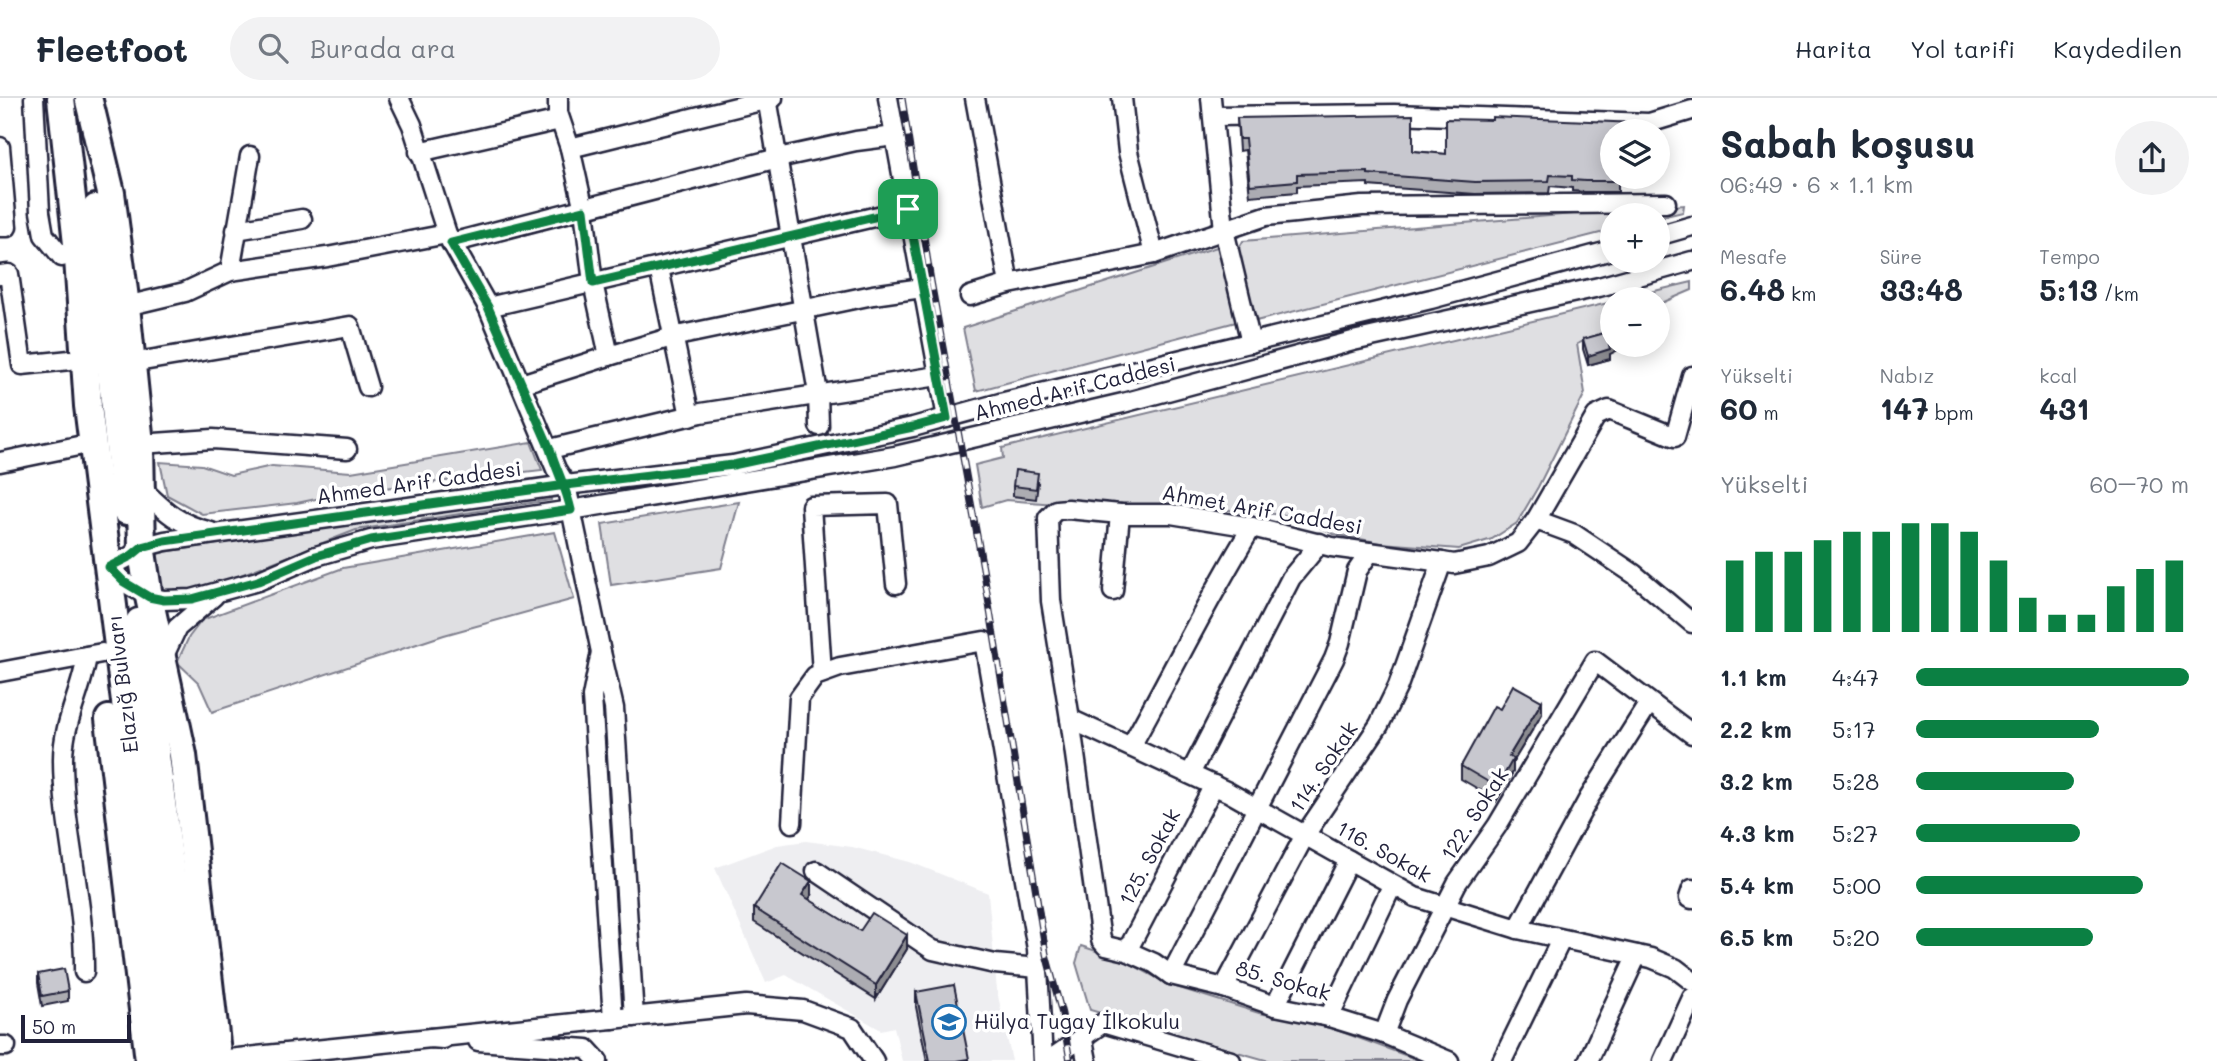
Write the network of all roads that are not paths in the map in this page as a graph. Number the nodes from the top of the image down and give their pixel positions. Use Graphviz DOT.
graph roads {
  1 [pos="34,98"];
  2 [pos="399,98"];
  3 [pos="558,98"];
  4 [pos="769,98"];
  5 [pos="888,98"];
  6 [pos="977,98"];
  7 [pos="1122,98"];
  8 [pos="89,100"];
  9 [pos="1212,107"];
  10 [pos="62,108"];
  11 [pos="1692,110"];
  12 [pos="560,120"];
  13 [pos="895,136"];
  14 [pos="0,147"];
  15 [pos="570,148"];
  16 [pos="419,152"];
  17 [pos="250,156"];
  18 [pos="778,158"];
  19 [pos="1600,204"];
  20 [pos="908,209"];
  21 [pos="584,210"];
  22 [pos="302,219"];
  23 [pos="1692,226"];
  24 [pos="0,227"];
  25 [pos="236,230"];
  26 [pos="1224,230"];
  27 [pos="1670,232"];
  28 [pos="449,238"];
  29 [pos="791,238"];
  30 [pos="1600,253"];
  31 [pos="1154,254"];
  32 [pos="62,257"];
  33 [pos="1692,261"];
  34 [pos="659,268"];
  35 [pos="230,271"];
  36 [pos="0,275"];
  37 [pos="593,283"];
  38 [pos="1009,284"];
  39 [pos="922,288"];
  40 [pos="970,296"];
  41 [pos="126,306"];
  42 [pos="488,307"];
  43 [pos="803,311"];
  44 [pos="672,337"];
  45 [pos="1251,343"];
  46 [pos="609,356"];
  47 [pos="70,360"];
  48 [pos="131,363"];
  49 [pos="938,376"];
  50 [pos="1692,376"];
  51 [pos="521,384"];
  52 [pos="368,387"];
  53 [pos="818,393"];
  54 [pos="690,416"];
  55 [pos="947,418"];
  56 [pos="820,426"];
  57 [pos="140,444"];
  58 [pos="78,446"];
  59 [pos="347,449"];
  60 [pos="550,449"];
  61 [pos="0,462"];
  62 [pos="131,480"];
  63 [pos="566,485"];
  64 [pos="571,510"];
  65 [pos="1120,514"];
  66 [pos="1536,520"];
  67 [pos="1252,527"];
  68 [pos="214,533"];
  69 [pos="1320,543"];
  70 [pos="1370,552"];
  71 [pos="127,557"];
  72 [pos="1442,562"];
  73 [pos="896,584"];
  74 [pos="1113,590"];
  75 [pos="219,592"];
  76 [pos="142,593"];
  77 [pos="1692,624"];
  78 [pos="601,652"];
  79 [pos="94,654"];
  80 [pos="163,658"];
  81 [pos="0,672"];
  82 [pos="822,673"];
  83 [pos="1649,702"];
  84 [pos="1070,719"];
  85 [pos="1692,734"];
  86 [pos="1131,746"];
  87 [pos="1190,774"];
  88 [pos="1214,785"];
  89 [pos="1258,809"];
  90 [pos="792,823"];
  91 [pos="1306,835"];
  92 [pos="1349,860"];
  93 [pos="816,871"];
  94 [pos="1392,886"];
  95 [pos="1692,889"];
  96 [pos="1692,899"];
  97 [pos="1446,908"];
  98 [pos="1518,929"];
  99 [pos="1561,940"];
  100 [pos="1106,946"];
  101 [pos="1127,951"];
  102 [pos="1637,955"];
  103 [pos="1038,968"];
  104 [pos="84,972"];
  105 [pos="1171,975"];
  106 [pos="1692,981"];
  107 [pos="1224,988"];
  108 [pos="1692,998"];
  109 [pos="1275,1006"];
  110 [pos="634,1017"];
  111 [pos="1329,1017"];
  112 [pos="613,1019"];
  113 [pos="1384,1034"];
  114 [pos="1082,1035"];
  115 [pos="431,1038"];
  116 [pos="1170,1053"];
  117 [pos="168,1055"];
  118 [pos="333,1055"];
  119 [pos="149,1061"];
  120 [pos="210,1061"];
  121 [pos="598,1061"];
  122 [pos="874,1061"];
  123 [pos="1045,1061"];
  124 [pos="1087,1061"];
  125 [pos="1231,1061"];
  126 [pos="1449,1061"];
  127 [pos="1502,1061"];
  128 [pos="1588,1061"];
  129 [pos="1663,1061"];
  1 -- 32 [label="street"];
  2 -- 16 [label="street"];
  3 -- 12 [label="street"];
  4 -- 15 [label="street"];
  4 -- 18 [label="street"];
  5 -- 13 [label="street"];
  6 -- 38 [label="street"];
  7 -- 31 [label="street"];
  8 -- 41 [label="highway"];
  8 -- 62 [label="highway, Elazığ Bulvarı"];
  9 -- 11 [label="street"];
  9 -- 26 [label="street"];
  10 -- 32 [label="highway"];
  10 -- 71 [label="highway, Elazığ Bulvarı"];
  12 -- 15 [label="street"];
  12 -- 16 [label="street"];
  13 -- 18 [label="street"];
  13 -- 20 [label="street"];
  14 -- 24 [label="street"];
  15 -- 21 [label="street"];
  16 -- 28 [label="street"];
  17 -- 25 [label="street"];
  18 -- 21 [label="street"];
  18 -- 29 [label="street"];
  19 -- 26 [label="street"];
  20 -- 29 [label="street"];
  20 -- 39 [label="street"];
  21 -- 28 [label="street"];
  21 -- 37 [label="street"];
  22 -- 25 [label="street"];
  23 -- 27 [label="street"];
  25 -- 35 [label="street"];
  26 -- 31 [label="street"];
  26 -- 45 [label="street"];
  28 -- 35 [label="street"];
  28 -- 42 [label="street"];
  29 -- 34 [label="street"];
  29 -- 43 [label="street"];
  30 -- 45 [label="street, Ahmed Arif Caddesi"];
  31 -- 38 [label="street"];
  32 -- 47 [label="highway"];
  33 -- 64 [label="street, Ahmed Arif Caddesi"];
  34 -- 37 [label="street"];
  34 -- 44 [label="street"];
  35 -- 41 [label="street"];
  36 -- 47 [label="street"];
  37 -- 42 [label="street"];
  37 -- 46 [label="street"];
  38 -- 40 [label="street"];
  39 -- 43 [label="street"];
  39 -- 49 [label="street"];
  41 -- 48 [label="highway"];
  42 -- 51 [label="street"];
  43 -- 44 [label="street"];
  43 -- 53 [label="street"];
  44 -- 46 [label="street"];
  44 -- 54 [label="street"];
  45 -- 55 [label="street, Ahmed Arif Caddesi"];
  46 -- 51 [label="street"];
  47 -- 58 [label="highway"];
  48 -- 52 [label="street"];
  48 -- 57 [label="highway"];
  49 -- 53 [label="street"];
  49 -- 55 [label="street"];
  50 -- 66 [label="street, Ahmet Arif Caddesi"];
  51 -- 60 [label="street"];
  53 -- 54 [label="street"];
  53 -- 56 [label="street"];
  54 -- 60 [label="street"];
  55 -- 63 [label="street, Ahmed Arif Caddesi"];
  57 -- 59 [label="street"];
  57 -- 62 [label="highway"];
  58 -- 61 [label="street"];
  58 -- 79 [label="highway"];
  60 -- 63 [label="street"];
  62 -- 68 [label="street, Ahmed Arif Caddesi"];
  62 -- 71 [label="highway, Elazığ Bulvarı"];
  63 -- 64 [label="street"];
  63 -- 68 [label="street, Ahmed Arif Caddesi"];
  64 -- 75 [label="street, Ahmed Arif Caddesi"];
  64 -- 78 [label="street"];
  65 -- 67 [label="street, Ahmet Arif Caddesi"];
  65 -- 74 [label="street"];
  65 -- 84 [label="street, Ahmet Arif Caddesi"];
  66 -- 72 [label="street, Ahmet Arif Caddesi"];
  66 -- 77 [label="street"];
  67 -- 69 [label="street, Ahmet Arif Caddesi"];
  67 -- 86 [label="street"];
  68 -- 71 [label="street, Ahmed Arif Caddesi"];
  69 -- 70 [label="street, Ahmet Arif Caddesi"];
  69 -- 87 [label="street"];
  70 -- 72 [label="street, Ahmet Arif Caddesi"];
  70 -- 89 [label="street"];
  71 -- 76 [label="highway, Elazığ Bulvarı"];
  71 -- 117 [label="highway, Elazığ Bulvarı"];
  72 -- 91 [label="street, 114. Sokak"];
  73 -- 82 [label="street"];
  75 -- 76 [label="street, Ahmed Arif Caddesi"];
  75 -- 80 [label="street, Ahmed Arif Caddesi"];
  76 -- 80 [label="highway"];
  76 -- 120 [label="highway, Elazığ Bulvarı"];
  78 -- 110 [label="street"];
  78 -- 112 [label="street"];
  79 -- 81 [label="street"];
  79 -- 104 [label="street"];
  79 -- 119 [label="highway"];
  80 -- 120 [label="highway"];
  82 -- 90 [label="street"];
  82 -- 103 [label="street"];
  83 -- 85 [label="street"];
  83 -- 97 [label="street, 122. Sokak"];
  83 -- 98 [label="street"];
  84 -- 86 [label="street, 116. Sokak"];
  84 -- 100 [label="street, Ahmet Arif Caddesi"];
  86 -- 87 [label="street, 116. Sokak"];
  87 -- 88 [label="street, 116. Sokak"];
  88 -- 89 [label="street, 116. Sokak"];
  88 -- 101 [label="street, 125. Sokak"];
  89 -- 91 [label="street, 116. Sokak"];
  89 -- 105 [label="street"];
  91 -- 92 [label="street, 116. Sokak"];
  91 -- 107 [label="street, 114. Sokak"];
  92 -- 94 [label="street, 116. Sokak"];
  92 -- 109 [label="street"];
  93 -- 103 [label="street"];
  94 -- 97 [label="street, 116. Sokak"];
  94 -- 111 [label="street"];
  95 -- 96 [label="street"];
  97 -- 98 [label="street, 116. Sokak"];
  97 -- 113 [label="street, 122. Sokak"];
  98 -- 99 [label="street, 116. Sokak"];
  99 -- 102 [label="street, 116. Sokak"];
  99 -- 127 [label="street"];
  100 -- 101 [label="street, 85. Sokak"];
  101 -- 105 [label="street, 85. Sokak"];
  102 -- 106 [label="street, 116. Sokak"];
  102 -- 128 [label="street"];
  103 -- 123 [label="street"];
  105 -- 107 [label="street, 85. Sokak"];
  107 -- 109 [label="street, 85. Sokak"];
  108 -- 129 [label="street"];
  109 -- 111 [label="street, 85. Sokak"];
  110 -- 112 [label="street"];
  110 -- 122 [label="street"];
  111 -- 113 [label="street, 85. Sokak"];
  112 -- 115 [label="street"];
  113 -- 126 [label="street, 85. Sokak"];
  114 -- 116 [label="street"];
  114 -- 123 [label="street"];
  114 -- 124 [label="street"];
  115 -- 118 [label="street"];
  115 -- 121 [label="street"];
  116 -- 125 [label="street"];
  118 -- 120 [label="street"];
}
